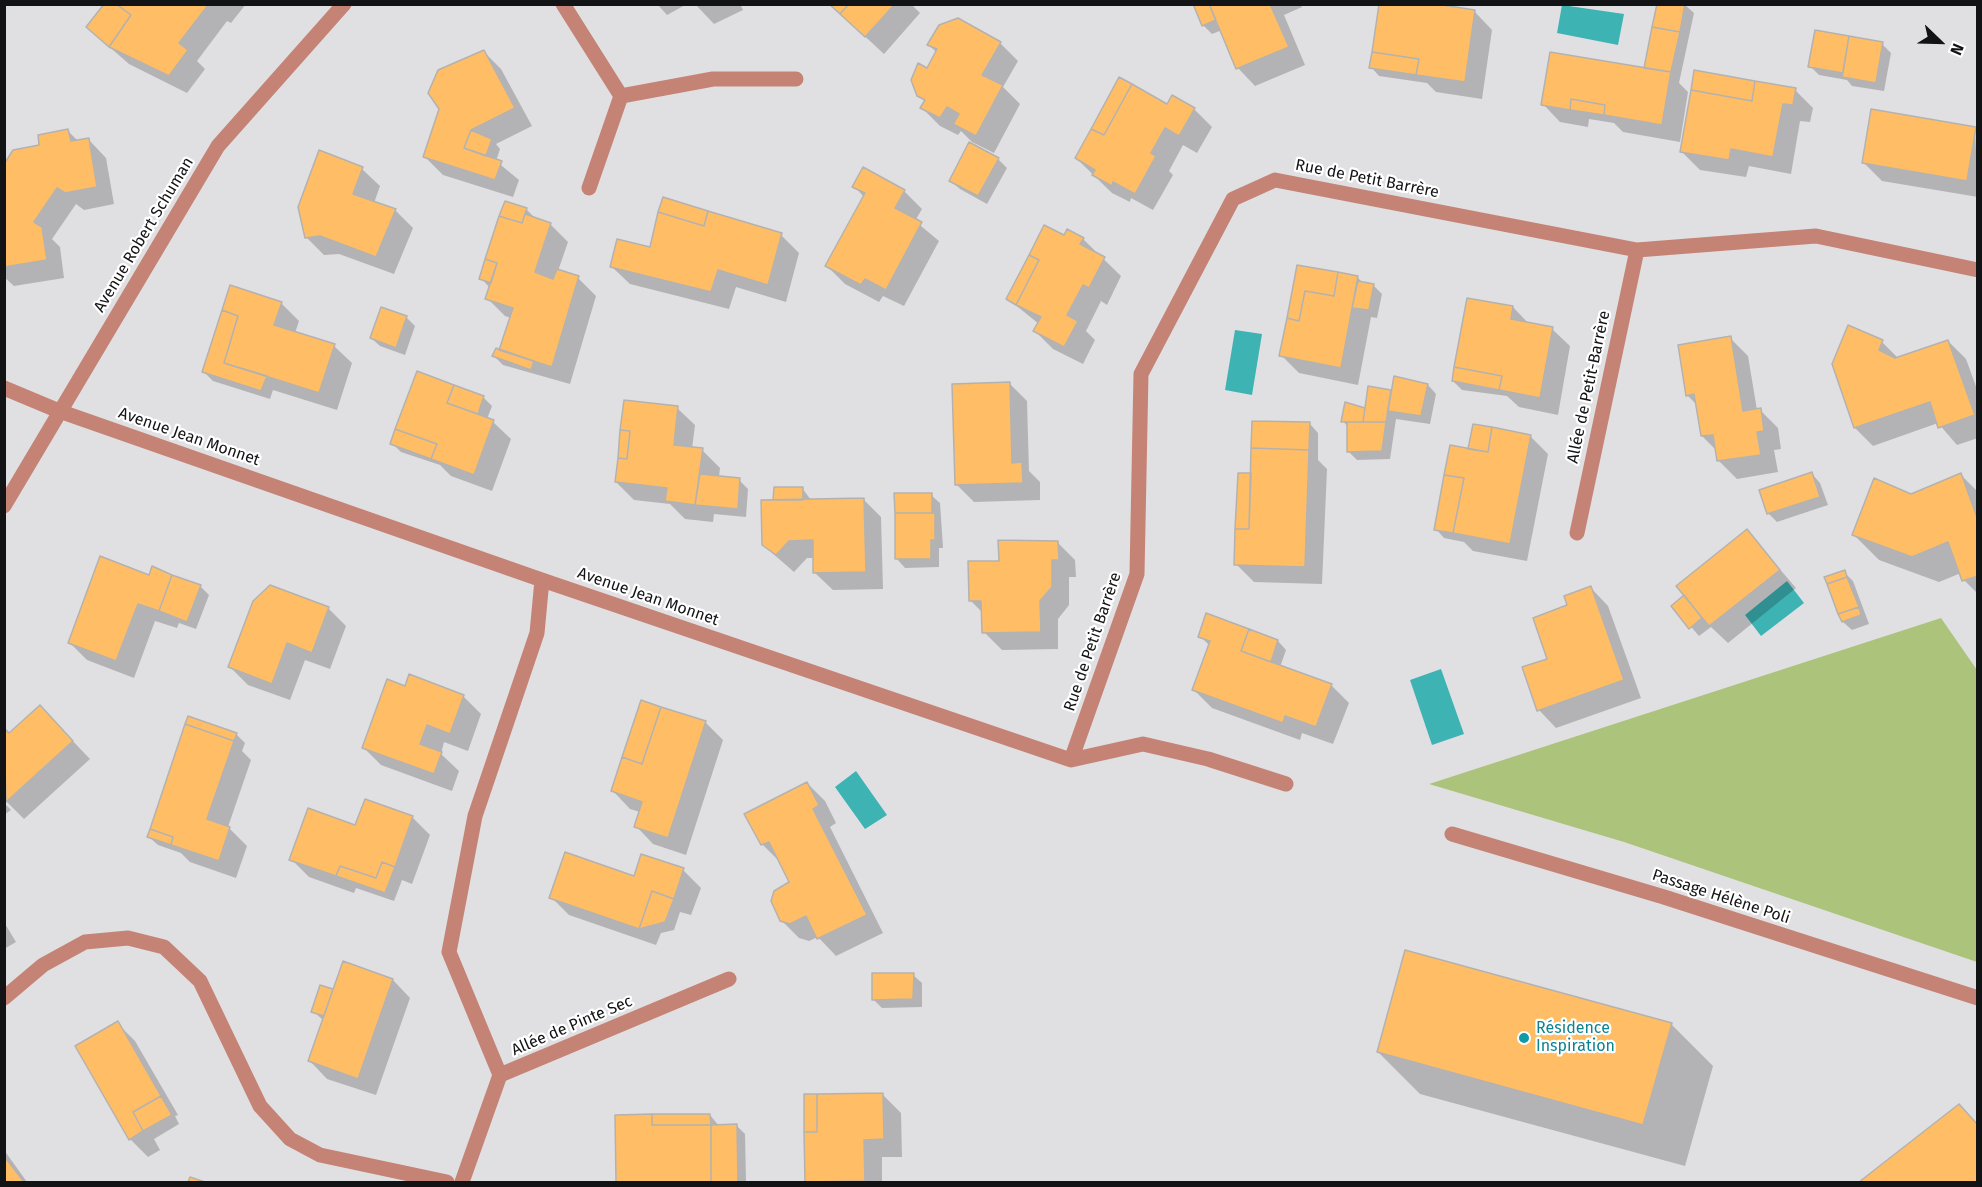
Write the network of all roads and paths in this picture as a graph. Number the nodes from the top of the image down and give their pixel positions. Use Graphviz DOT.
graph roads {
  1 [pos="344,4"];
  2 [pos="563,4"];
  3 [pos="796,79"];
  4 [pos="621,96"];
  5 [pos="589,188"];
  6 [pos="1637,250"];
  7 [pos="1977,270"];
  8 [pos="4,388"];
  9 [pos="59,411"];
  10 [pos="4,506"];
  11 [pos="1577,532"];
  12 [pos="542,580"];
  13 [pos="1071,760"];
  14 [pos="1286,784"];
  15 [pos="1452,834"];
  16 [pos="729,979"];
  17 [pos="4,998"];
  18 [pos="1977,998"];
  19 [pos="500,1076"];
  20 [pos="447,1182"];
  21 [pos="462,1182"];
  1 -- 9 [label="street, Avenue Robert Schuman"];
  2 -- 4 [label="street"];
  3 -- 4 [label="street"];
  4 -- 5 [label="street"];
  6 -- 7 [label="street, Rue de Petit Barrère"];
  6 -- 11 [label="street, Allée de Petit-Barrère"];
  6 -- 13 [label="street, Rue de Petit Barrère"];
  8 -- 9 [label="street, Avenue Jean Monnet"];
  9 -- 10 [label="street, Avenue Robert Schuman"];
  9 -- 12 [label="street, Avenue Jean Monnet"];
  12 -- 13 [label="street, Avenue Jean Monnet"];
  12 -- 19 [label="street"];
  13 -- 14 [label="street"];
  15 -- 18 [label="street, Passage Hélène Poli"];
  16 -- 19 [label="street, Allée de Pinte Sec"];
  17 -- 20 [label="street"];
  19 -- 21 [label="street, Allée de Pinte Sec"];
}
